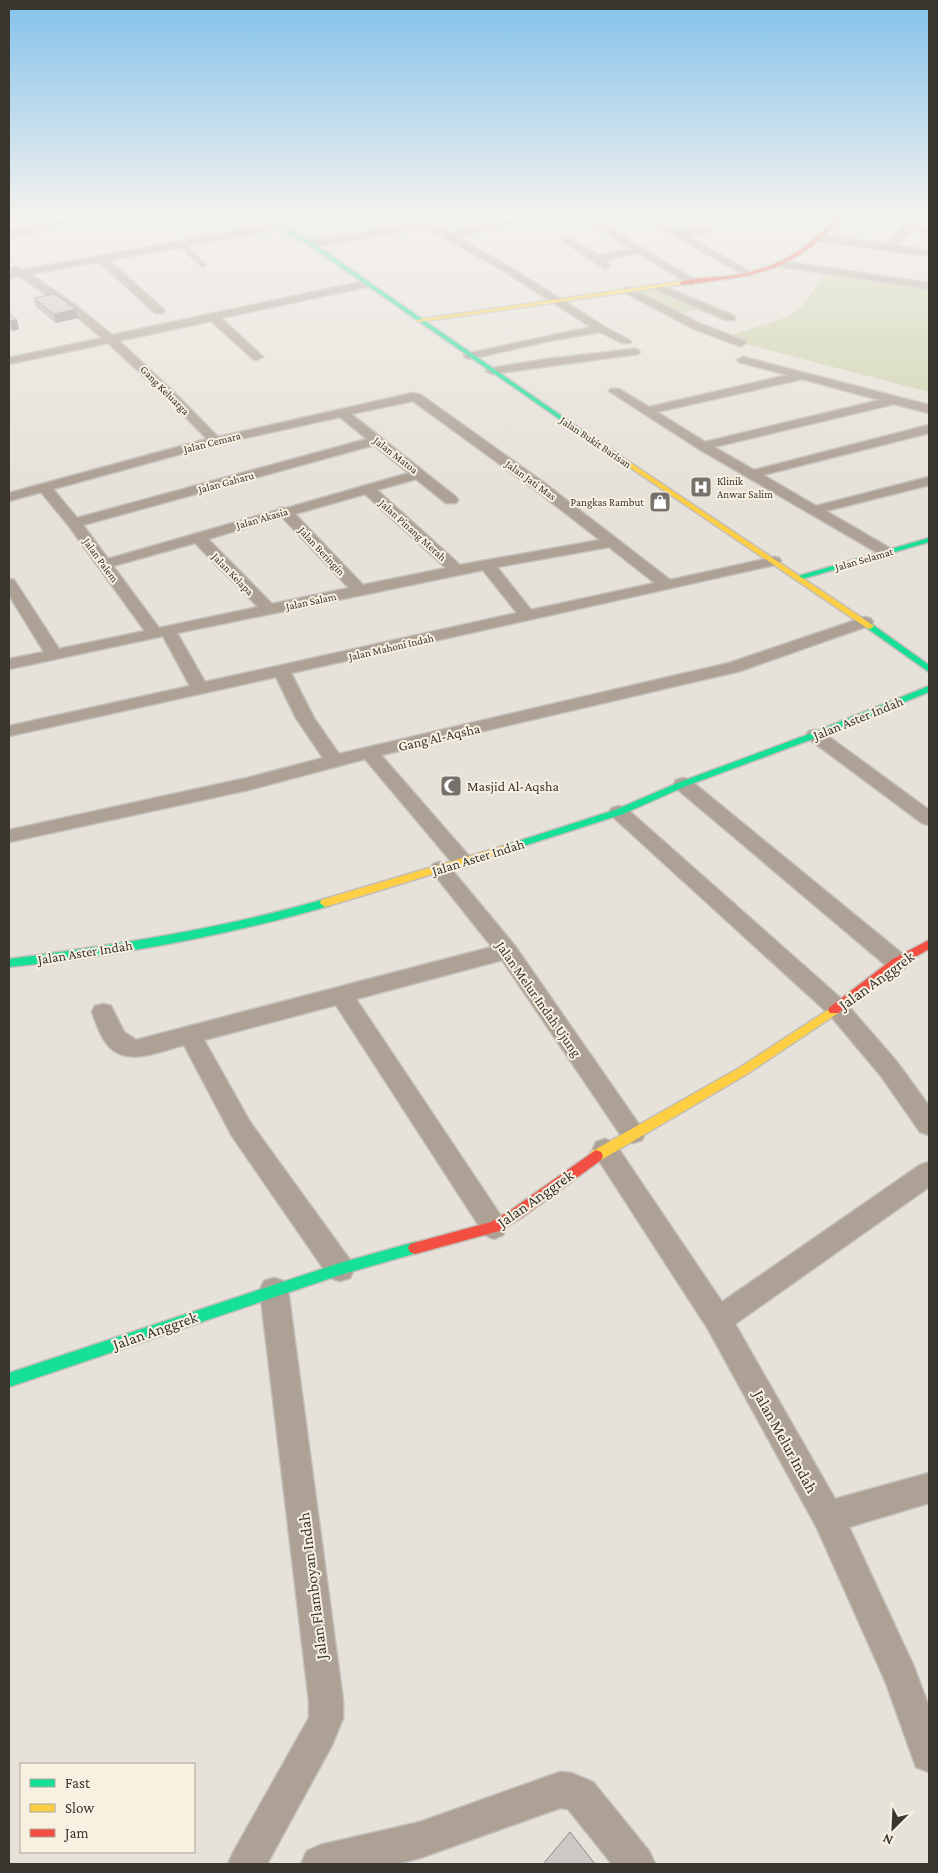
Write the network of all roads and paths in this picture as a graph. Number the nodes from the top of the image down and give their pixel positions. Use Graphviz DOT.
graph roads {
  1 [pos="65,304"];
  2 [pos="152,304"];
  3 [pos="271,304"];
  4 [pos="395,304"];
  5 [pos="523,304"];
  6 [pos="560,304"];
  7 [pos="656,304"];
  8 [pos="699,304"];
  9 [pos="159,311"];
  10 [pos="213,317"];
  11 [pos="730,318"];
  12 [pos="418,320"];
  13 [pos="602,329"];
  14 [pos="113,339"];
  15 [pos="626,341"];
  16 [pos="741,343"];
  17 [pos="634,352"];
  18 [pos="470,356"];
  19 [pos="257,357"];
  20 [pos="742,360"];
  21 [pos="9,361"];
  22 [pos="492,371"];
  23 [pos="804,375"];
  24 [pos="615,391"];
  25 [pos="417,398"];
  26 [pos="894,400"];
  27 [pos="929,409"];
  28 [pos="647,411"];
  29 [pos="341,412"];
  30 [pos="929,429"];
  31 [pos="378,440"];
  32 [pos="215,441"];
  33 [pos="703,446"];
  34 [pos="419,474"];
  35 [pos="753,474"];
  36 [pos="929,481"];
  37 [pos="45,488"];
  38 [pos="368,489"];
  39 [pos="9,497"];
  40 [pos="451,500"];
  41 [pos="815,510"];
  42 [pos="284,511"];
  43 [pos="74,523"];
  44 [pos="198,537"];
  45 [pos="929,540"];
  46 [pos="614,542"];
  47 [pos="888,553"];
  48 [pos="774,561"];
  49 [pos="105,564"];
  50 [pos="488,566"];
  51 [pos="457,570"];
  52 [pos="799,577"];
  53 [pos="9,583"];
  54 [pos="666,584"];
  55 [pos="360,591"];
  56 [pos="269,610"];
  57 [pos="527,616"];
  58 [pos="865,622"];
  59 [pos="161,632"];
  60 [pos="54,654"];
  61 [pos="9,664"];
  62 [pos="927,665"];
  63 [pos="282,672"];
  64 [pos="199,688"];
  65 [pos="929,689"];
  66 [pos="9,731"];
  67 [pos="815,735"];
  68 [pos="369,753"];
  69 [pos="334,761"];
  70 [pos="683,784"];
  71 [pos="619,812"];
  72 [pos="929,819"];
  73 [pos="9,836"];
  74 [pos="462,861"];
  75 [pos="440,869"];
  76 [pos="929,944"];
  77 [pos="507,951"];
  78 [pos="897,962"];
  79 [pos="9,963"];
  80 [pos="341,994"];
  81 [pos="837,1008"];
  82 [pos="103,1012"];
  83 [pos="190,1035"];
  84 [pos="929,1125"];
  85 [pos="634,1133"];
  86 [pos="605,1149"];
  87 [pos="929,1173"];
  88 [pos="494,1227"];
  89 [pos="340,1269"];
  90 [pos="274,1290"];
  91 [pos="718,1320"];
  92 [pos="9,1380"];
  93 [pos="929,1488"];
  94 [pos="828,1518"];
  95 [pos="929,1754"];
  96 [pos="247,1864"];
  97 [pos="320,1864"];
  98 [pos="636,1864"];
  1 -- 14 [label="street, Gang Keluarga"];
  2 -- 9 [label="street"];
  3 -- 10 [label="street"];
  4 -- 12 [label="street, Jalan Bukit Barisan"];
  5 -- 12 [label="street"];
  6 -- 13 [label="street"];
  7 -- 16 [label="street"];
  8 -- 11 [label="street"];
  10 -- 14 [label="street"];
  10 -- 19 [label="street"];
  12 -- 18 [label="street, Jalan Bukit Barisan"];
  13 -- 15 [label="street"];
  13 -- 18 [label="street"];
  14 -- 21 [label="street"];
  14 -- 32 [label="street, Gang Keluarga"];
  17 -- 22 [label="street"];
  18 -- 22 [label="street, Jalan Bukit Barisan"];
  20 -- 23 [label="street"];
  22 -- 48 [label="street, Jalan Bukit Barisan"];
  23 -- 26 [label="street"];
  23 -- 28 [label="street"];
  24 -- 28 [label="street"];
  25 -- 29 [label="street, Jalan Cemara"];
  25 -- 46 [label="street, Jalan Jati Mas"];
  26 -- 27 [label="street"];
  26 -- 33 [label="street"];
  28 -- 33 [label="street"];
  29 -- 31 [label="street, Jalan Matoa"];
  29 -- 32 [label="street, Jalan Cemara"];
  30 -- 35 [label="street"];
  31 -- 34 [label="street, Jalan Matoa"];
  31 -- 43 [label="street, Jalan Gaharu"];
  32 -- 37 [label="street, Jalan Cemara"];
  33 -- 35 [label="street"];
  34 -- 38 [label="street, Jalan Akasia"];
  34 -- 40 [label="street, Jalan Matoa"];
  35 -- 41 [label="street"];
  36 -- 41 [label="street"];
  37 -- 39 [label="street, Jalan Cemara"];
  37 -- 43 [label="street, Jalan Palem"];
  38 -- 42 [label="street, Jalan Akasia"];
  38 -- 51 [label="street, Jalan Pinang Merah"];
  41 -- 47 [label="street"];
  42 -- 44 [label="street, Jalan Akasia"];
  42 -- 55 [label="street, Jalan Beringin"];
  43 -- 49 [label="street, Jalan Palem"];
  44 -- 49 [label="street, Jalan Akasia"];
  44 -- 56 [label="street, Jalan Kelapa"];
  45 -- 47 [label="street, Jalan Selamat"];
  46 -- 50 [label="street, Jalan Salam"];
  46 -- 54 [label="street, Jalan Jati Mas"];
  47 -- 52 [label="street, Jalan Selamat"];
  48 -- 52 [label="street, Jalan Bukit Barisan"];
  48 -- 54 [label="street, Jalan Mahoni Indah"];
  49 -- 59 [label="street, Jalan Palem"];
  50 -- 51 [label="street, Jalan Salam"];
  50 -- 57 [label="street"];
  51 -- 55 [label="street, Jalan Salam"];
  52 -- 58 [label="street, Jalan Bukit Barisan"];
  53 -- 60 [label="street"];
  54 -- 57 [label="street, Jalan Mahoni Indah"];
  55 -- 56 [label="street, Jalan Salam"];
  56 -- 59 [label="street, Jalan Salam"];
  57 -- 63 [label="street, Jalan Mahoni Indah"];
  58 -- 62 [label="street, Jalan Bukit Barisan"];
  58 -- 68 [label="street, Gang Al-Aqsha"];
  59 -- 60 [label="street, Jalan Salam"];
  59 -- 64 [label="street, Jalan Palem"];
  60 -- 61 [label="street, Jalan Salam"];
  63 -- 64 [label="street, Jalan Mahoni Indah"];
  63 -- 69 [label="street"];
  64 -- 66 [label="street, Jalan Mahoni Indah"];
  65 -- 67 [label="street, Jalan Aster Indah"];
  67 -- 70 [label="street, Jalan Aster Indah"];
  67 -- 72 [label="street"];
  68 -- 69 [label="street, Gang Al-Aqsha"];
  68 -- 74 [label="street"];
  69 -- 73 [label="street, Gang Al-Aqsha"];
  70 -- 71 [label="street, Jalan Aster Indah"];
  70 -- 78 [label="street"];
  71 -- 74 [label="street, Jalan Aster Indah"];
  71 -- 81 [label="street"];
  74 -- 75 [label="street, Jalan Aster Indah"];
  75 -- 77 [label="street, Jalan Melur Indah Ujung"];
  75 -- 79 [label="street, Jalan Aster Indah"];
  76 -- 78 [label="street, Jalan Anggrek"];
  77 -- 80 [label="street"];
  77 -- 85 [label="street, Jalan Melur Indah Ujung"];
  78 -- 81 [label="street, Jalan Anggrek"];
  80 -- 83 [label="street"];
  80 -- 88 [label="street"];
  81 -- 84 [label="street"];
  81 -- 85 [label="street, Jalan Anggrek"];
  82 -- 83 [label="street"];
  83 -- 89 [label="street"];
  85 -- 86 [label="street, Jalan Anggrek"];
  86 -- 88 [label="street, Jalan Anggrek"];
  86 -- 91 [label="street, Jalan Melur Indah"];
  87 -- 91 [label="street"];
  88 -- 89 [label="street, Jalan Anggrek"];
  89 -- 90 [label="street, Jalan Anggrek"];
  90 -- 92 [label="street, Jalan Anggrek"];
  90 -- 96 [label="street, Jalan Flamboyan Indah"];
  91 -- 94 [label="street, Jalan Melur Indah"];
  93 -- 94 [label="street"];
  94 -- 95 [label="street, Jalan Melur Indah"];
  97 -- 98 [label="street"];
}
